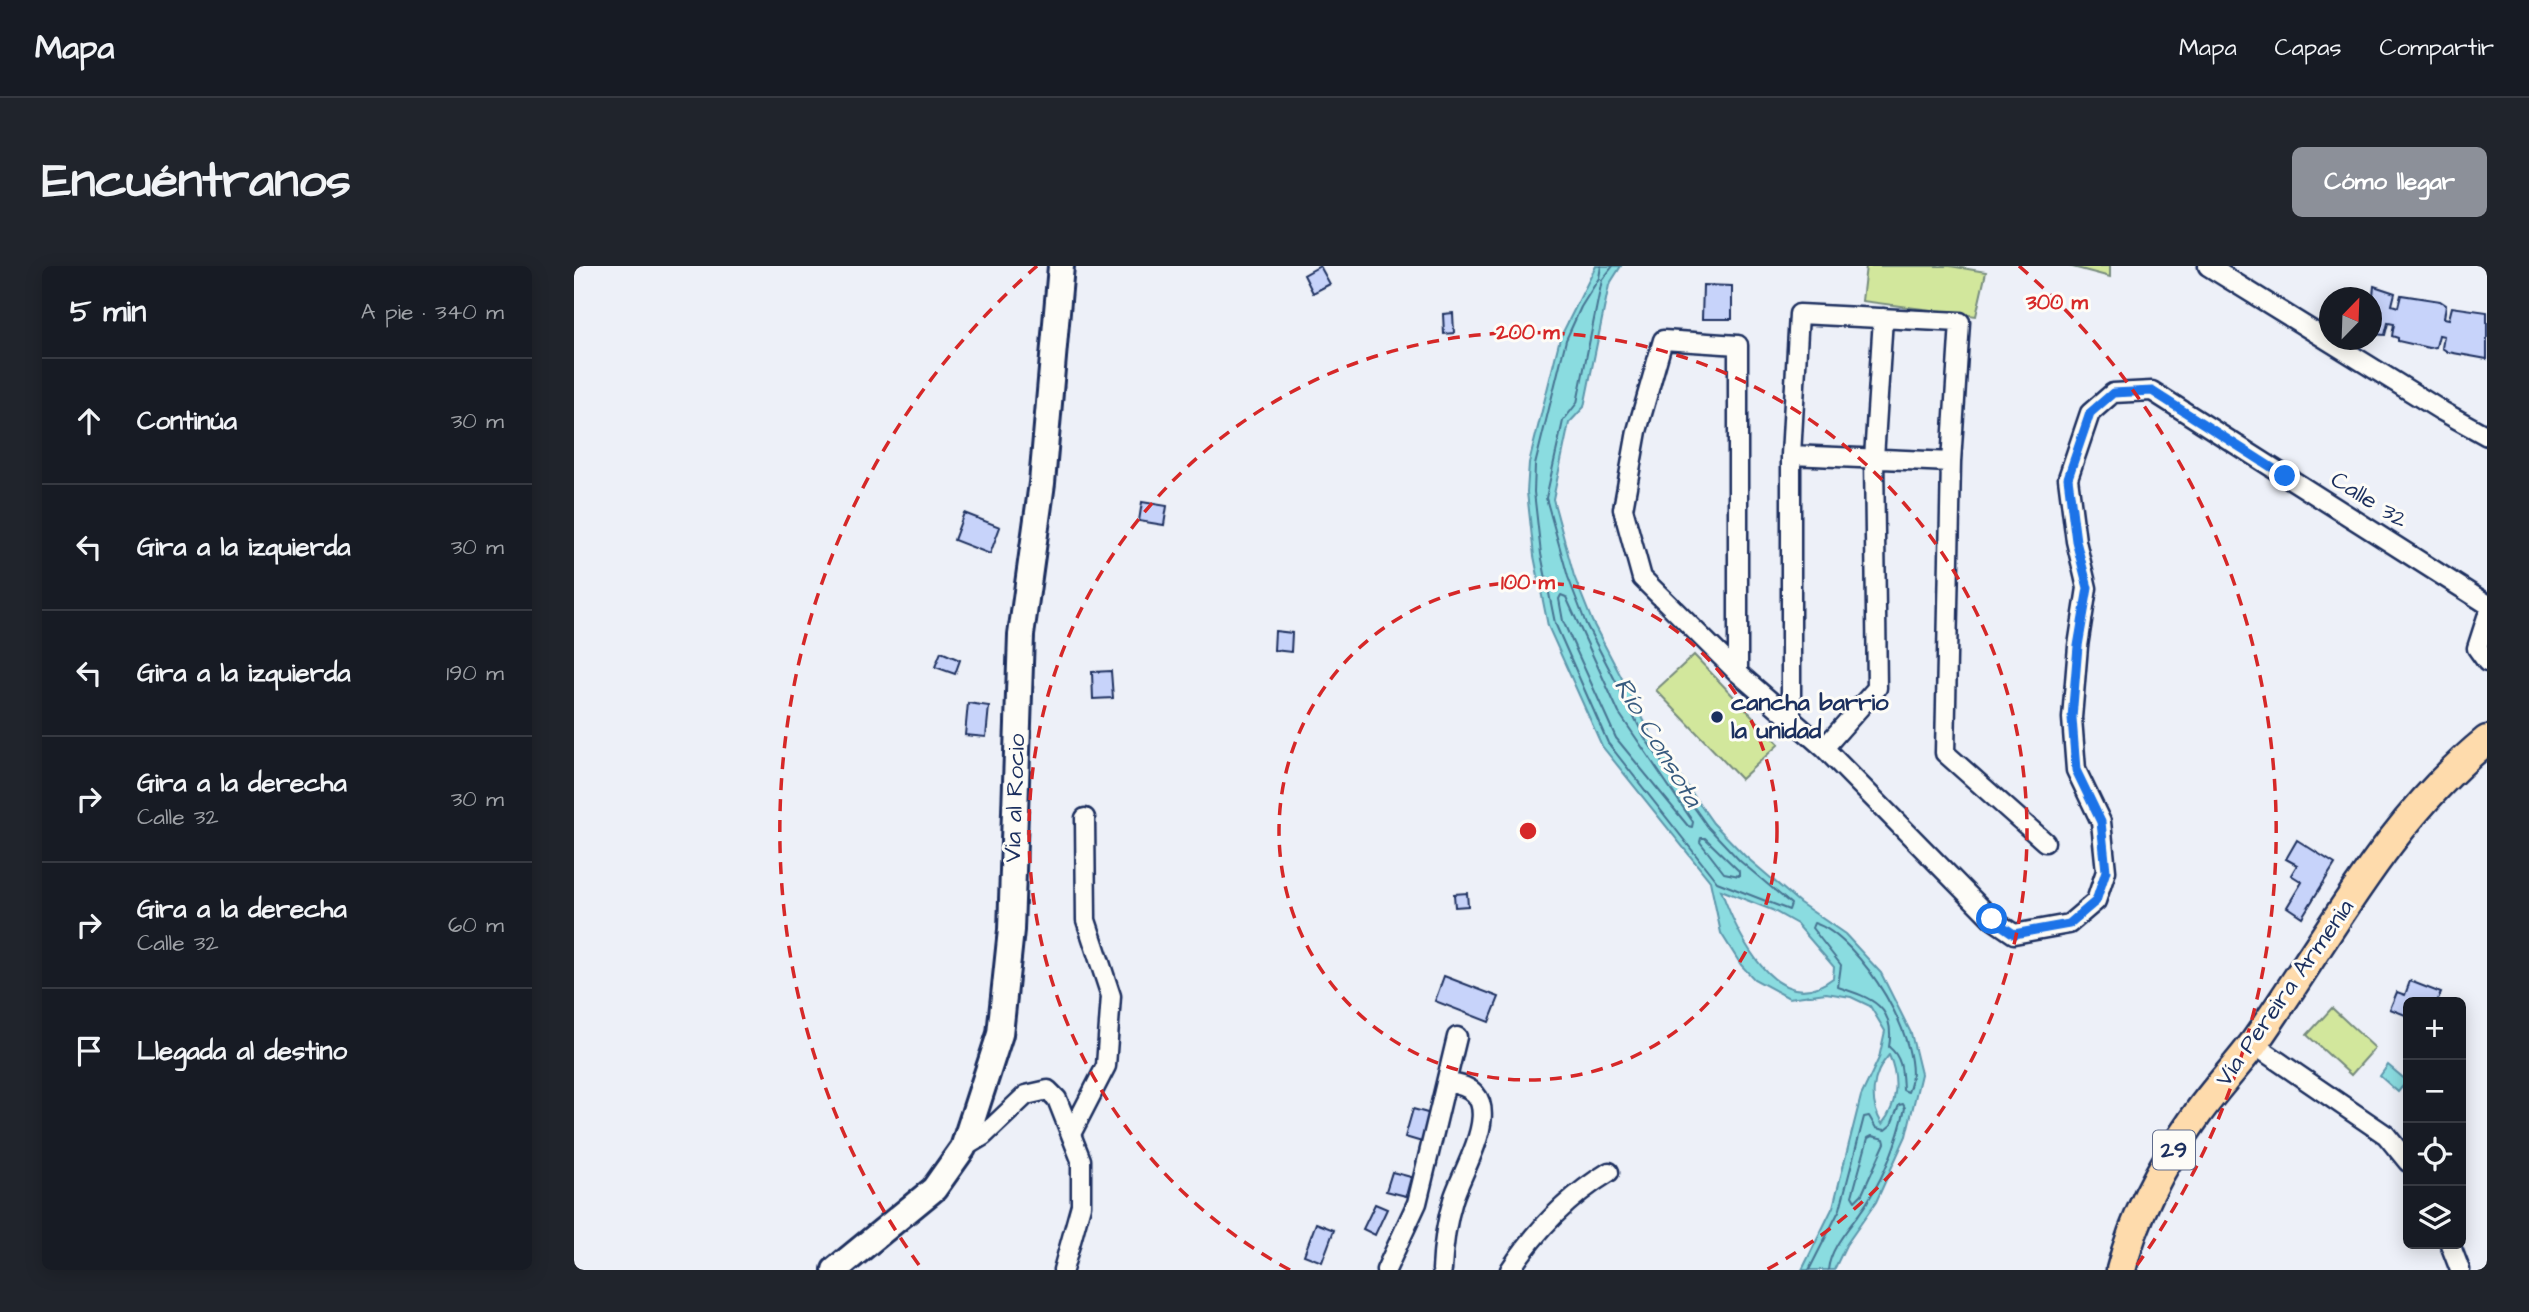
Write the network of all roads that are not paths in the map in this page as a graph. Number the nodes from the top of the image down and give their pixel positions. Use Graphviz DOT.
graph roads {
  1 [pos="1061,266"];
  2 [pos="2208,266"];
  3 [pos="1883,318"];
  4 [pos="2487,436"];
  5 [pos="1791,454"];
  6 [pos="1874,458"];
  7 [pos="1951,461"];
  8 [pos="2487,604"];
  9 [pos="2487,617"];
  10 [pos="2487,662"];
  11 [pos="1738,673"];
  12 [pos="1791,719"];
  13 [pos="2487,740"];
  14 [pos="1824,748"];
  15 [pos="1085,818"];
  16 [pos="2045,842"];
  17 [pos="1457,1037"];
  18 [pos="2253,1044"];
  19 [pos="1448,1083"];
  20 [pos="1071,1134"];
  21 [pos="963,1148"];
  22 [pos="2403,1156"];
  23 [pos="1609,1172"];
  24 [pos="2452,1249"];
  25 [pos="835,1270"];
  26 [pos="1063,1270"];
  27 [pos="1386,1270"];
  28 [pos="1442,1270"];
  29 [pos="1510,1270"];
  30 [pos="2121,1270"];
  31 [pos="2460,1270"];
  1 -- 21 [label="main road, Via al Rocio"];
  2 -- 4 [label="street"];
  3 -- 5 [label="street"];
  3 -- 6 [label="street"];
  3 -- 7 [label="street"];
  5 -- 6 [label="street"];
  5 -- 12 [label="street"];
  6 -- 7 [label="street"];
  6 -- 14 [label="street"];
  7 -- 16 [label="street"];
  8 -- 14 [label="street, Calle 32"];
  9 -- 10 [label="street"];
  11 -- 11 [label="street"];
  11 -- 12 [label="street"];
  12 -- 14 [label="street"];
  13 -- 18 [label="main road, Vía Pereira Armenia / 29"];
  15 -- 20 [label="street"];
  17 -- 19 [label="street"];
  18 -- 22 [label="street"];
  18 -- 30 [label="main road, Vía Pereira Armenia / 29"];
  19 -- 27 [label="street"];
  19 -- 28 [label="street"];
  20 -- 21 [label="street"];
  20 -- 26 [label="street"];
  21 -- 25 [label="main road, Via al Rocio"];
  23 -- 29 [label="street"];
  24 -- 31 [label="street"];
}
